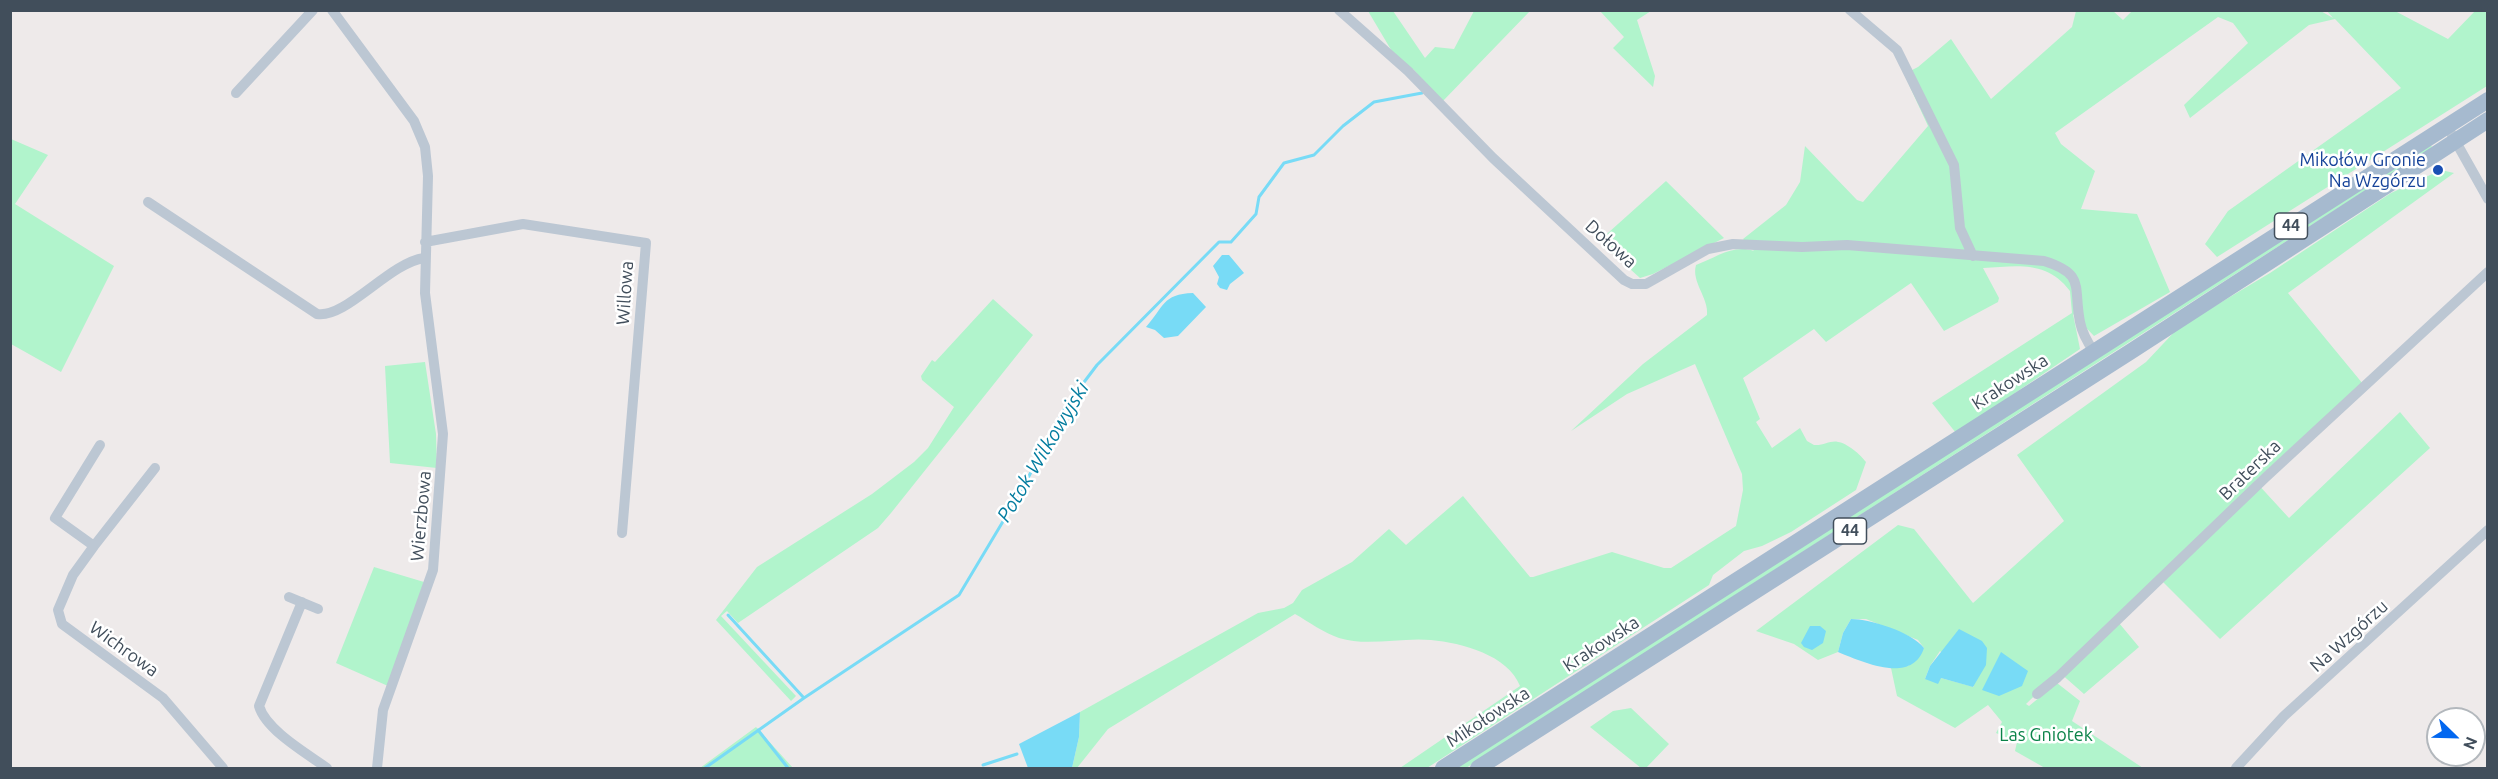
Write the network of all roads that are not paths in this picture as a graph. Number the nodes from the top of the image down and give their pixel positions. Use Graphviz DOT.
graph roads {
  1 [pos="313,10"];
  2 [pos="332,10"];
  3 [pos="1339,10"];
  4 [pos="1850,10"];
  5 [pos="236,93"];
  6 [pos="2487,100"];
  7 [pos="2487,120"];
  8 [pos="2447,126"];
  9 [pos="2456,140"];
  10 [pos="2487,199"];
  11 [pos="148,202"];
  12 [pos="425,242"];
  13 [pos="1973,256"];
  14 [pos="424,258"];
  15 [pos="2487,272"];
  16 [pos="2094,352"];
  17 [pos="100,445"];
  18 [pos="155,468"];
  19 [pos="2487,530"];
  20 [pos="622,533"];
  21 [pos="94,546"];
  22 [pos="289,597"];
  23 [pos="302,602"];
  24 [pos="318,609"];
  25 [pos="2037,694"];
  26 [pos="1554,698"];
  27 [pos="223,768"];
  28 [pos="327,768"];
  29 [pos="377,768"];
  30 [pos="1443,768"];
  31 [pos="1478,768"];
  32 [pos="2236,768"];
  1 -- 5 [label="street"];
  2 -- 12 [label="street, Wierzbowa"];
  3 -- 13 [label="street, Dołowa"];
  4 -- 13 [label="street"];
  6 -- 8 [label="main road, Krakowska / 44"];
  7 -- 9 [label="main road, 44"];
  8 -- 9 [label="street"];
  8 -- 16 [label="main road, Krakowska / 44"];
  9 -- 10 [label="street"];
  9 -- 31 [label="main road, Mikołowska / 44"];
  11 -- 14 [label="street"];
  12 -- 14 [label="street, Wierzbowa"];
  12 -- 20 [label="street, Willowa"];
  13 -- 16 [label="street, Dołowa"];
  14 -- 29 [label="street, Wierzbowa"];
  15 -- 25 [label="street, Braterska"];
  16 -- 26 [label="main road, Krakowska / 44"];
  17 -- 21 [label="street"];
  18 -- 21 [label="street, Wichrowa"];
  19 -- 32 [label="street, Na Wzgórzu"];
  21 -- 27 [label="street, Wichrowa"];
  22 -- 23 [label="street"];
  23 -- 24 [label="street"];
  23 -- 28 [label="street"];
  26 -- 30 [label="main road, Mikołowska / 44"];
}
